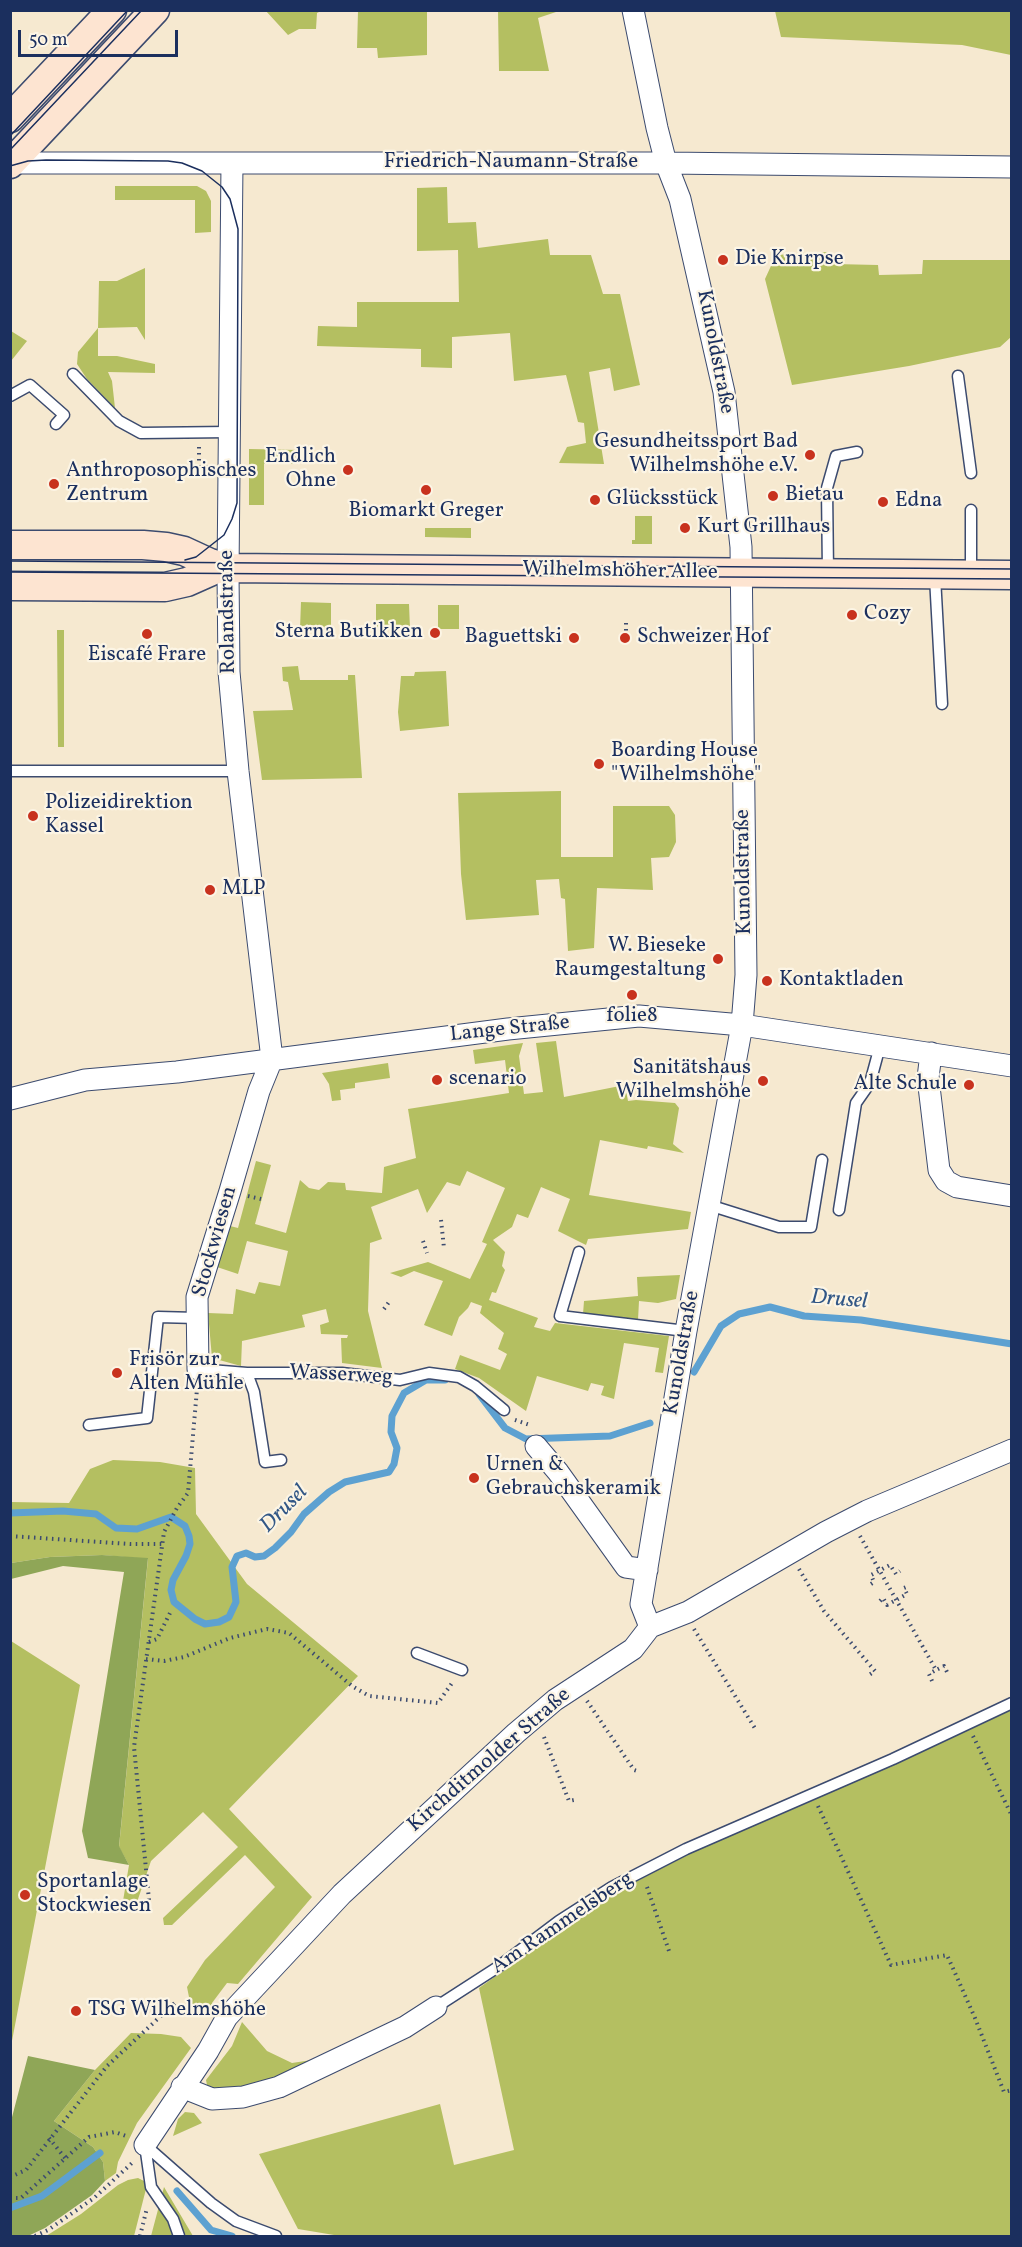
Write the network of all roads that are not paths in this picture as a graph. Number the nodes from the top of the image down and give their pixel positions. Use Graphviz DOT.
graph roads {
  1 [pos="112,10"];
  2 [pos="155,10"];
  3 [pos="633,10"];
  4 [pos="10,118"];
  5 [pos="11,163"];
  6 [pos="232,163"];
  7 [pos="666,163"];
  8 [pos="1011,167"];
  9 [pos="73,374"];
  10 [pos="958,376"];
  11 [pos="10,396"];
  12 [pos="56,424"];
  13 [pos="230,432"];
  14 [pos="857,452"];
  15 [pos="971,473"];
  16 [pos="971,510"];
  17 [pos="10,545"];
  18 [pos="228,568"];
  19 [pos="741,573"];
  20 [pos="828,573"];
  21 [pos="934,573"];
  22 [pos="971,574"];
  23 [pos="1011,574"];
  24 [pos="10,586"];
  25 [pos="942,704"];
  26 [pos="10,771"];
  27 [pos="238,771"];
  28 [pos="742,1025"];
  29 [pos="880,1046"];
  30 [pos="931,1053"];
  31 [pos="272,1059"];
  32 [pos="1011,1066"];
  33 [pos="10,1099"];
  34 [pos="822,1160"];
  35 [pos="1011,1196"];
  36 [pos="709,1205"];
  37 [pos="839,1210"];
  38 [pos="579,1252"];
  39 [pos="197,1318"];
  40 [pos="686,1332"];
  41 [pos="198,1370"];
  42 [pos="247,1373"];
  43 [pos="504,1410"];
  44 [pos="89,1425"];
  45 [pos="536,1439"];
  46 [pos="1011,1450"];
  47 [pos="281,1460"];
  48 [pos="647,1570"];
  49 [pos="650,1627"];
  50 [pos="417,1653"];
  51 [pos="462,1670"];
  52 [pos="1011,1703"];
  53 [pos="436,2007"];
  54 [pos="182,2087"];
  55 [pos="145,2145"];
  56 [pos="179,2236"];
  57 [pos="276,2236"];
  1 -- 4 [label="main road"];
  2 -- 5 [label="main road"];
  3 -- 7 [label="street, Kunoldstraße"];
  5 -- 6 [label="street, Friedrich-Naumann-Straße"];
  6 -- 7 [label="street, Friedrich-Naumann-Straße"];
  6 -- 13 [label="street, Rolandstraße"];
  7 -- 8 [label="street, Friedrich-Naumann-Straße"];
  7 -- 19 [label="street, Kunoldstraße"];
  9 -- 13 [label="lane"];
  10 -- 15 [label="lane"];
  11 -- 12 [label="lane"];
  13 -- 18 [label="street, Rolandstraße"];
  14 -- 20 [label="lane"];
  16 -- 22 [label="lane"];
  17 -- 18 [label="main road, Wilhelmshöher Allee"];
  18 -- 19 [label="main road, Wilhelmshöher Allee"];
  18 -- 24 [label="main road, Wilhelmshöher Allee"];
  18 -- 27 [label="street, Rolandstraße"];
  19 -- 20 [label="main road, Wilhelmshöher Allee"];
  19 -- 28 [label="street, Kunoldstraße"];
  20 -- 21 [label="main road, Wilhelmshöher Allee"];
  21 -- 22 [label="main road, Wilhelmshöher Allee"];
  21 -- 25 [label="lane"];
  22 -- 23 [label="main road, Wilhelmshöher Allee"];
  26 -- 27 [label="lane"];
  27 -- 31 [label="street, Rolandstraße"];
  28 -- 29 [label="street, Lange Straße"];
  28 -- 31 [label="street, Lange Straße"];
  28 -- 36 [label="street, Kunoldstraße"];
  29 -- 30 [label="street, Lange Straße"];
  29 -- 37 [label="lane"];
  30 -- 32 [label="street, Lange Straße"];
  30 -- 35 [label="street"];
  31 -- 33 [label="street, Lange Straße"];
  31 -- 39 [label="street, Stockwiesen"];
  34 -- 36 [label="lane"];
  36 -- 40 [label="street, Kunoldstraße"];
  38 -- 40 [label="lane"];
  39 -- 41 [label="street, Stockwiesen"];
  39 -- 44 [label="lane"];
  40 -- 48 [label="street, Kunoldstraße"];
  41 -- 42 [label="lane, Wasserweg"];
  42 -- 43 [label="lane, Wasserweg"];
  42 -- 47 [label="lane"];
  45 -- 48 [label="street"];
  46 -- 49 [label="street, Kirchditmolder Straße"];
  48 -- 49 [label="street, Kunoldstraße"];
  49 -- 54 [label="street, Kirchditmolder Straße"];
  50 -- 51 [label="lane"];
  52 -- 53 [label="lane, Am Rammelsberg"];
  53 -- 54 [label="street, Am Rammelsberg"];
  54 -- 55 [label="street, Kirchditmolder Straße"];
  55 -- 56 [label="lane"];
  55 -- 57 [label="lane"];
}
